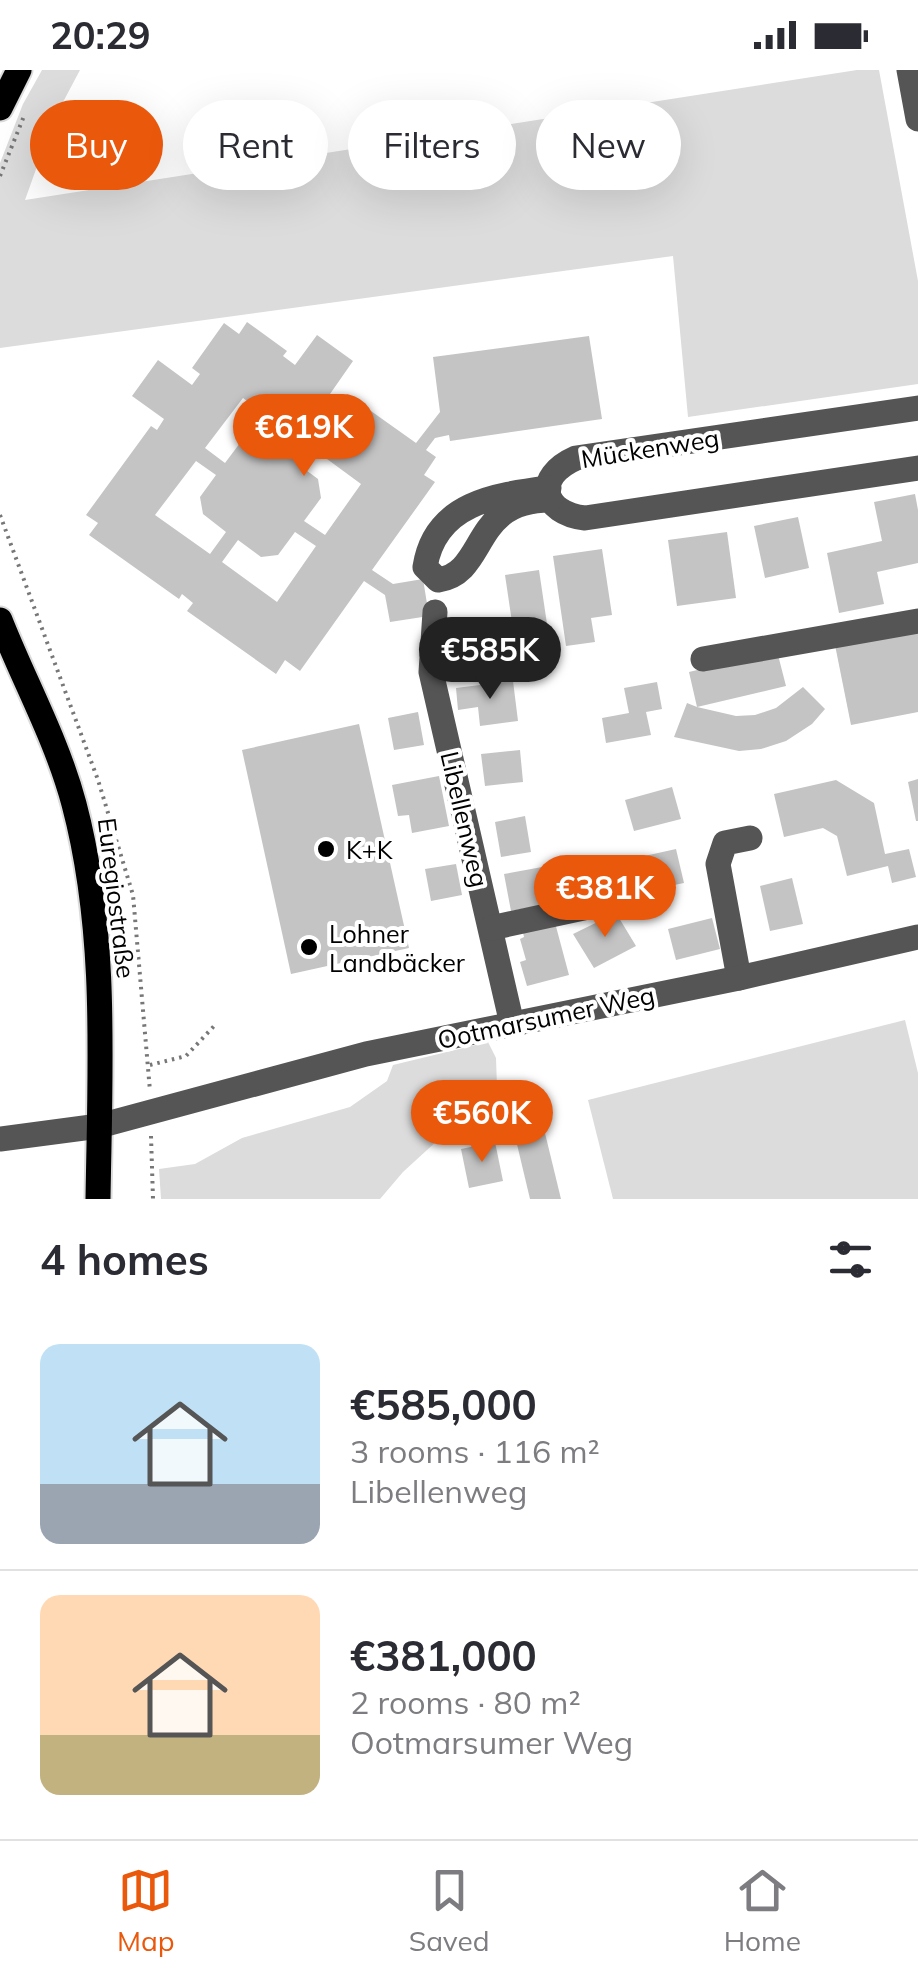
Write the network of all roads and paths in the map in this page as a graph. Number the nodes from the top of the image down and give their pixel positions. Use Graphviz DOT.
graph roads {
  1 [pos="18,70"];
  2 [pos="909,70"];
  3 [pos="0,108"];
  4 [pos="27,108"];
  5 [pos="918,118"];
  6 [pos="0,176"];
  7 [pos="918,408"];
  8 [pos="918,468"];
  9 [pos="549,494"];
  10 [pos="435,612"];
  11 [pos="0,620"];
  12 [pos="918,621"];
  13 [pos="703,659"];
  14 [pos="750,838"];
  15 [pos="602,904"];
  16 [pos="491,928"];
  17 [pos="918,937"];
  18 [pos="740,978"];
  19 [pos="512,1024"];
  20 [pos="215,1025"];
  21 [pos="150,1065"];
  22 [pos="99,1126"];
  23 [pos="0,1139"];
  24 [pos="98,1199"];
  1 -- 3 [label="main road"];
  2 -- 5 [label="street"];
  4 -- 6 [label="path"];
  7 -- 9 [label="street, Mückenweg"];
  8 -- 9 [label="street"];
  9 -- 9 [label="street"];
  10 -- 16 [label="street, Libellenweg"];
  11 -- 22 [label="main road, Euregiostraße"];
  12 -- 13 [label="street"];
  14 -- 18 [label="street"];
  15 -- 16 [label="street"];
  16 -- 19 [label="street, Libellenweg"];
  17 -- 18 [label="street, Ootmarsumer Weg"];
  18 -- 19 [label="street, Ootmarsumer Weg"];
  19 -- 22 [label="street, Ootmarsumer Weg"];
  20 -- 21 [label="path"];
  22 -- 23 [label="street, Ootmarsumer Weg"];
  22 -- 24 [label="main road, Euregiostraße"];
}
